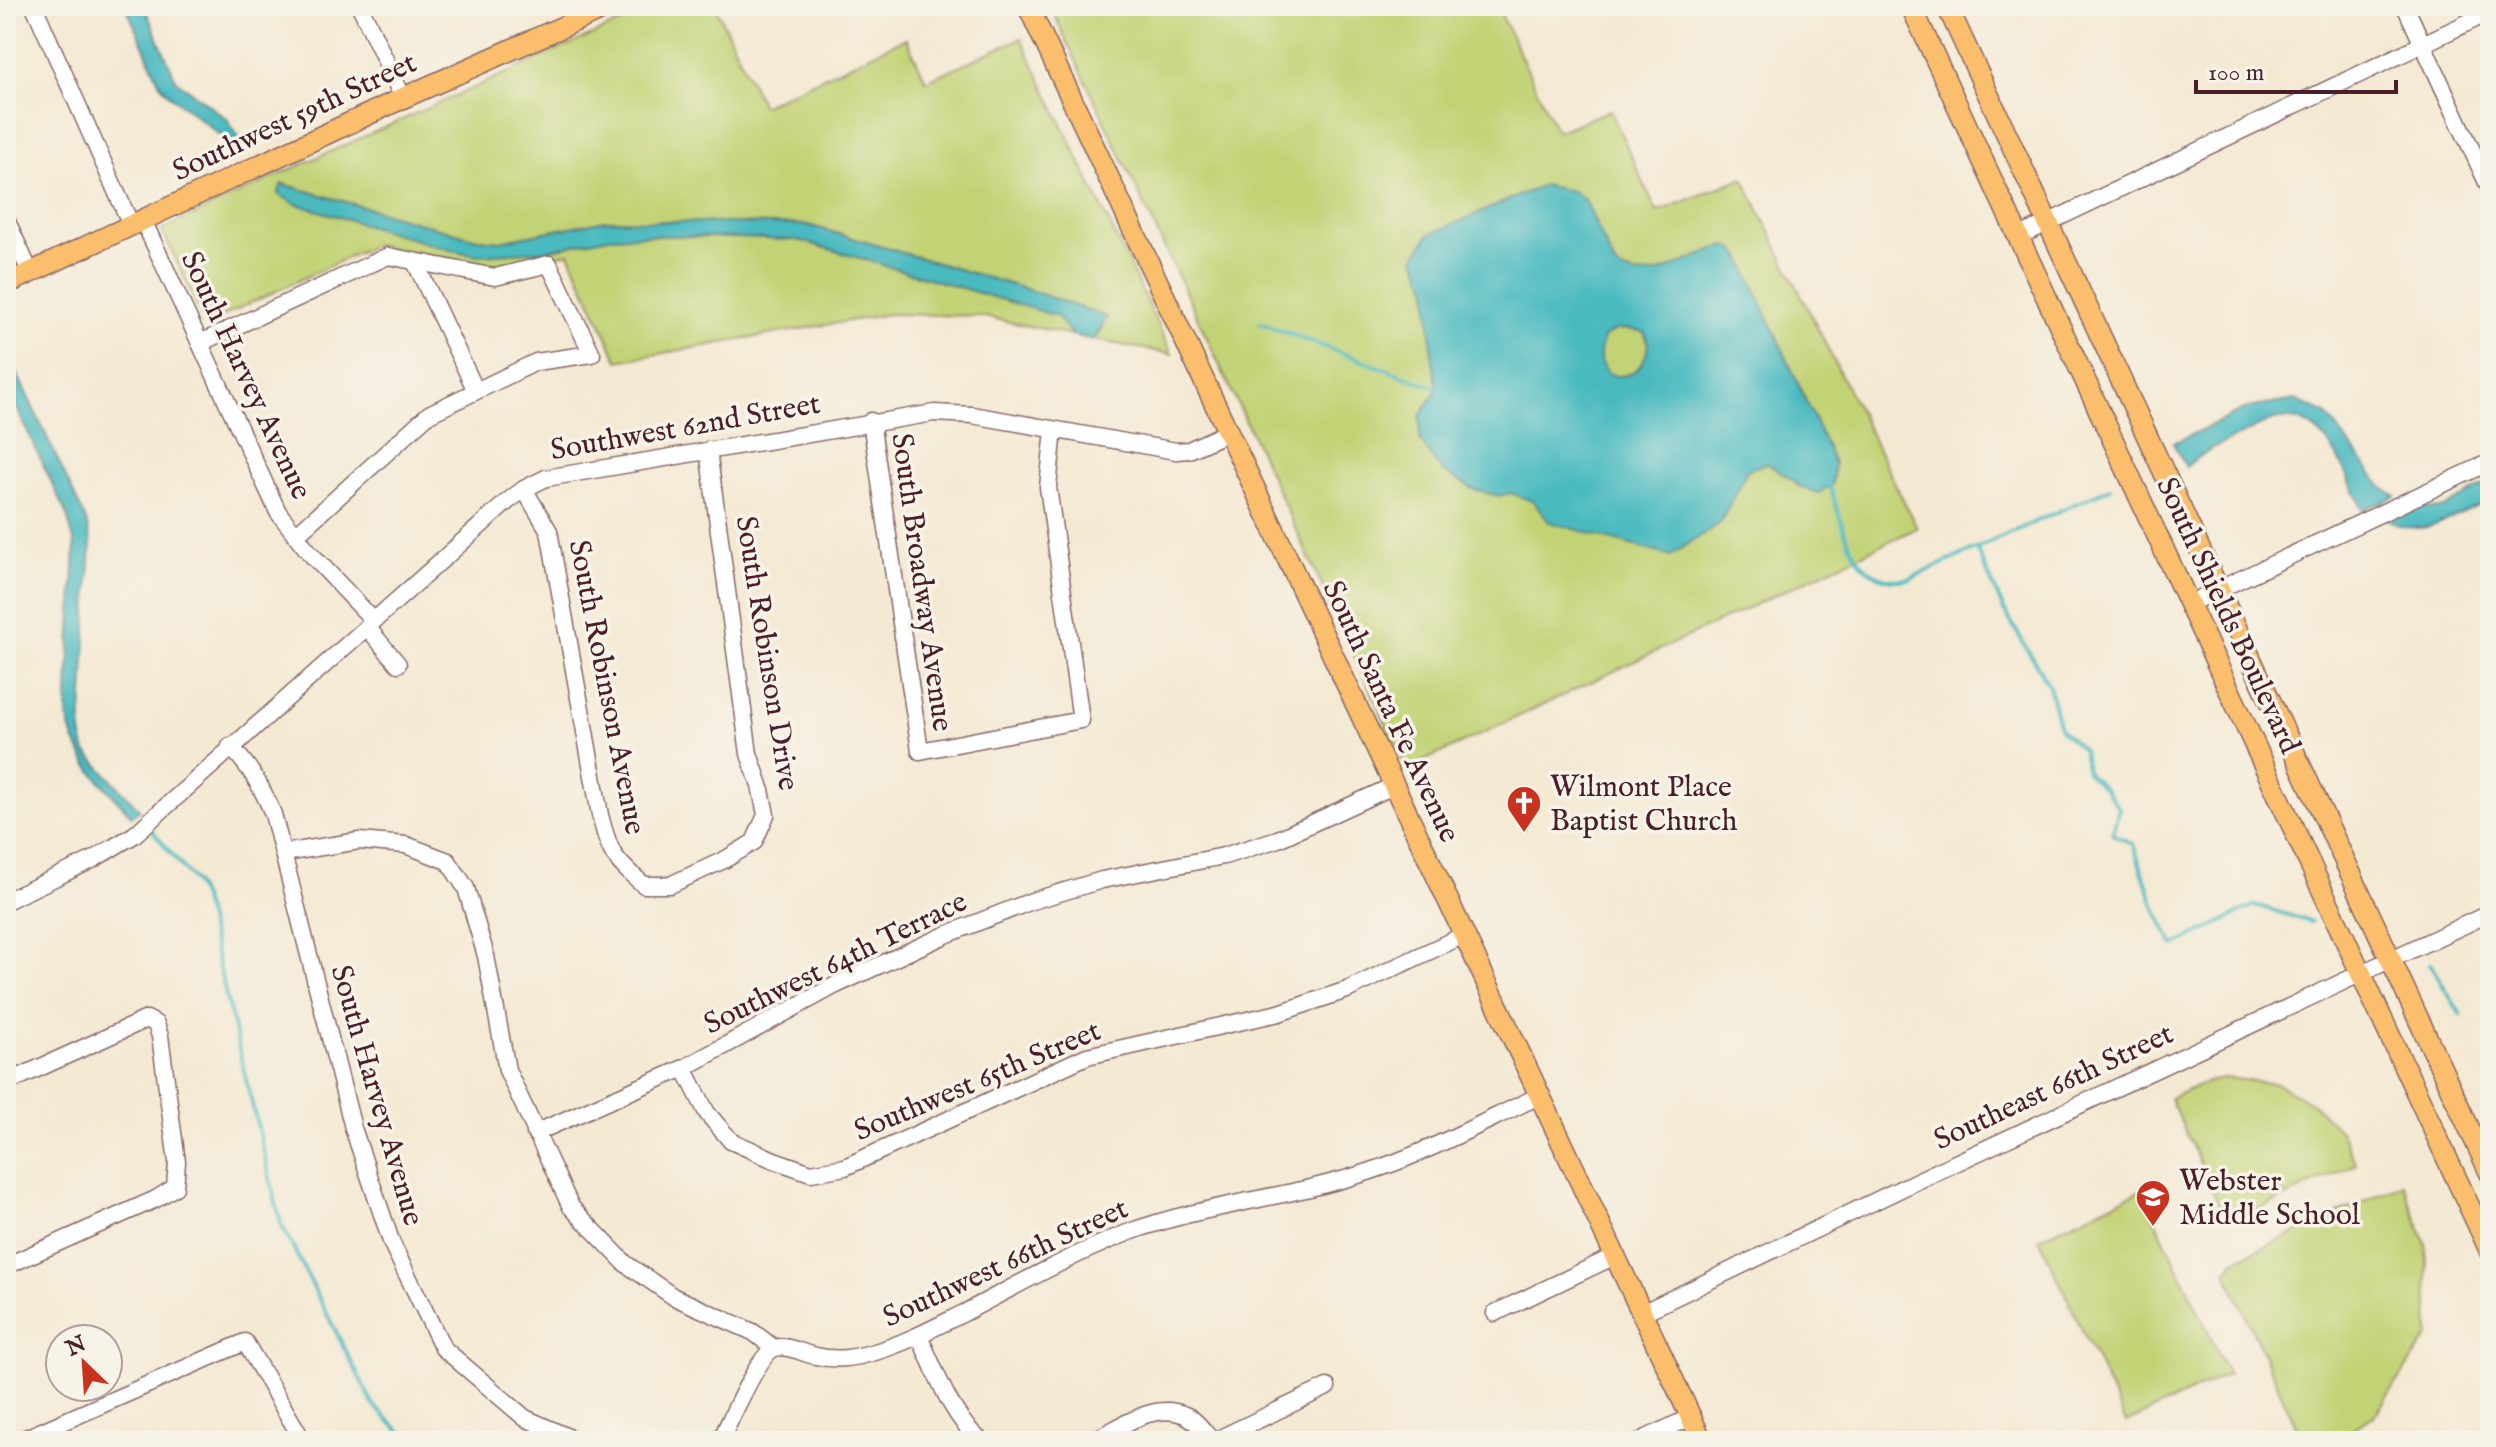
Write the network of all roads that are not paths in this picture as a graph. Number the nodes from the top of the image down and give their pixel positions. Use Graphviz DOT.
graph roads {
  1 [pos="34,6"];
  2 [pos="360,6"];
  3 [pos="609,6"];
  4 [pos="1028,6"];
  5 [pos="1911,6"];
  6 [pos="1947,6"];
  7 [pos="2405,6"];
  8 [pos="585,11"];
  9 [pos="2490,12"];
  10 [pos="2423,44"];
  11 [pos="403,98"];
  12 [pos="2490,189"];
  13 [pos="6,219"];
  14 [pos="137,222"];
  15 [pos="2047,223"];
  16 [pos="2020,236"];
  17 [pos="415,262"];
  18 [pos="30,272"];
  19 [pos="6,284"];
  20 [pos="200,343"];
  21 [pos="476,391"];
  22 [pos="871,421"];
  23 [pos="1054,430"];
  24 [pos="1228,432"];
  25 [pos="708,450"];
  26 [pos="2490,462"];
  27 [pos="524,489"];
  28 [pos="296,535"];
  29 [pos="2219,590"];
  30 [pos="2190,603"];
  31 [pos="370,624"];
  32 [pos="398,664"];
  33 [pos="230,746"];
  34 [pos="1393,786"];
  35 [pos="284,853"];
  36 [pos="694,875"];
  37 [pos="6,901"];
  38 [pos="2490,913"];
  39 [pos="1464,935"];
  40 [pos="2392,960"];
  41 [pos="2361,974"];
  42 [pos="684,1068"];
  43 [pos="6,1083"];
  44 [pos="1539,1096"];
  45 [pos="535,1133"];
  46 [pos="2488,1162"];
  47 [pos="2490,1251"];
  48 [pos="1615,1256"];
  49 [pos="6,1266"];
  50 [pos="1495,1313"];
  51 [pos="1642,1313"];
  52 [pos="919,1336"];
  53 [pos="774,1348"];
  54 [pos="1327,1387"];
  55 [pos="1691,1417"];
  56 [pos="19,1441"];
  57 [pos="303,1441"];
  58 [pos="577,1441"];
  59 [pos="720,1441"];
  60 [pos="981,1441"];
  61 [pos="1092,1441"];
  62 [pos="1213,1441"];
  63 [pos="1640,1441"];
  64 [pos="1702,1441"];
  1 -- 14 [label="street, South Harvey Avenue"];
  2 -- 11 [label="street"];
  3 -- 8 [label="main road, Southwest 59th Street"];
  4 -- 24 [label="main road, South Santa Fe Avenue"];
  5 -- 16 [label="main road, South Shields Boulevard"];
  6 -- 15 [label="main road, South Shields Boulevard"];
  7 -- 10 [label="street"];
  8 -- 11 [label="main road, Southwest 59th Street"];
  9 -- 10 [label="street"];
  10 -- 12 [label="street"];
  10 -- 15 [label="street"];
  11 -- 14 [label="main road, Southwest 59th Street"];
  13 -- 18 [label="street"];
  14 -- 18 [label="main road, Southwest 59th Street"];
  14 -- 20 [label="street, South Harvey Avenue"];
  15 -- 16 [label="street"];
  15 -- 29 [label="main road, South Shields Boulevard"];
  16 -- 30 [label="main road, South Shields Boulevard"];
  17 -- 20 [label="street"];
  17 -- 21 [label="street"];
  17 -- 21 [label="street"];
  18 -- 19 [label="main road, Southwest 59th Street"];
  20 -- 28 [label="street, South Harvey Avenue"];
  21 -- 28 [label="street"];
  22 -- 23 [label="street, Southwest 62nd Street"];
  22 -- 23 [label="street, South Broadway Avenue"];
  22 -- 25 [label="street, Southwest 62nd Street"];
  23 -- 24 [label="street, Southwest 62nd Street"];
  24 -- 34 [label="main road, South Santa Fe Avenue"];
  25 -- 27 [label="street, Southwest 62nd Street"];
  25 -- 36 [label="street, South Robinson Drive"];
  26 -- 29 [label="street"];
  27 -- 31 [label="street, Southwest 62nd Street"];
  27 -- 36 [label="street, South Robinson Avenue"];
  28 -- 31 [label="street, South Harvey Avenue"];
  29 -- 30 [label="street"];
  29 -- 40 [label="main road, South Shields Boulevard"];
  30 -- 41 [label="main road, South Shields Boulevard"];
  31 -- 32 [label="street, South Harvey Avenue"];
  31 -- 33 [label="street, Southwest 62nd Street"];
  33 -- 35 [label="street, South Harvey Avenue"];
  33 -- 37 [label="street, Southwest 62nd Street"];
  34 -- 39 [label="main road, South Santa Fe Avenue"];
  34 -- 42 [label="street, Southwest 64th Terrace"];
  35 -- 45 [label="street"];
  35 -- 58 [label="street, South Harvey Avenue"];
  38 -- 40 [label="street, Southeast 66th Street"];
  39 -- 42 [label="street, Southwest 65th Street"];
  39 -- 44 [label="main road, South Santa Fe Avenue"];
  40 -- 41 [label="street, Southeast 66th Street"];
  40 -- 46 [label="main road, South Shields Boulevard"];
  41 -- 47 [label="main road, South Shields Boulevard"];
  41 -- 51 [label="street, Southeast 66th Street"];
  42 -- 45 [label="street, Southwest 64th Terrace"];
  43 -- 49 [label="street"];
  44 -- 48 [label="main road, South Santa Fe Avenue"];
  44 -- 52 [label="street, Southwest 66th Street"];
  45 -- 53 [label="street"];
  48 -- 50 [label="street"];
  48 -- 51 [label="main road, South Santa Fe Avenue"];
  51 -- 55 [label="main road, South Santa Fe Avenue"];
  52 -- 53 [label="street, Southwest 66th Street"];
  52 -- 60 [label="street"];
  53 -- 59 [label="street"];
  54 -- 62 [label="street"];
  55 -- 63 [label="street"];
  55 -- 64 [label="main road, South Santa Fe Avenue"];
  56 -- 57 [label="street"];
  61 -- 62 [label="street"];
}
